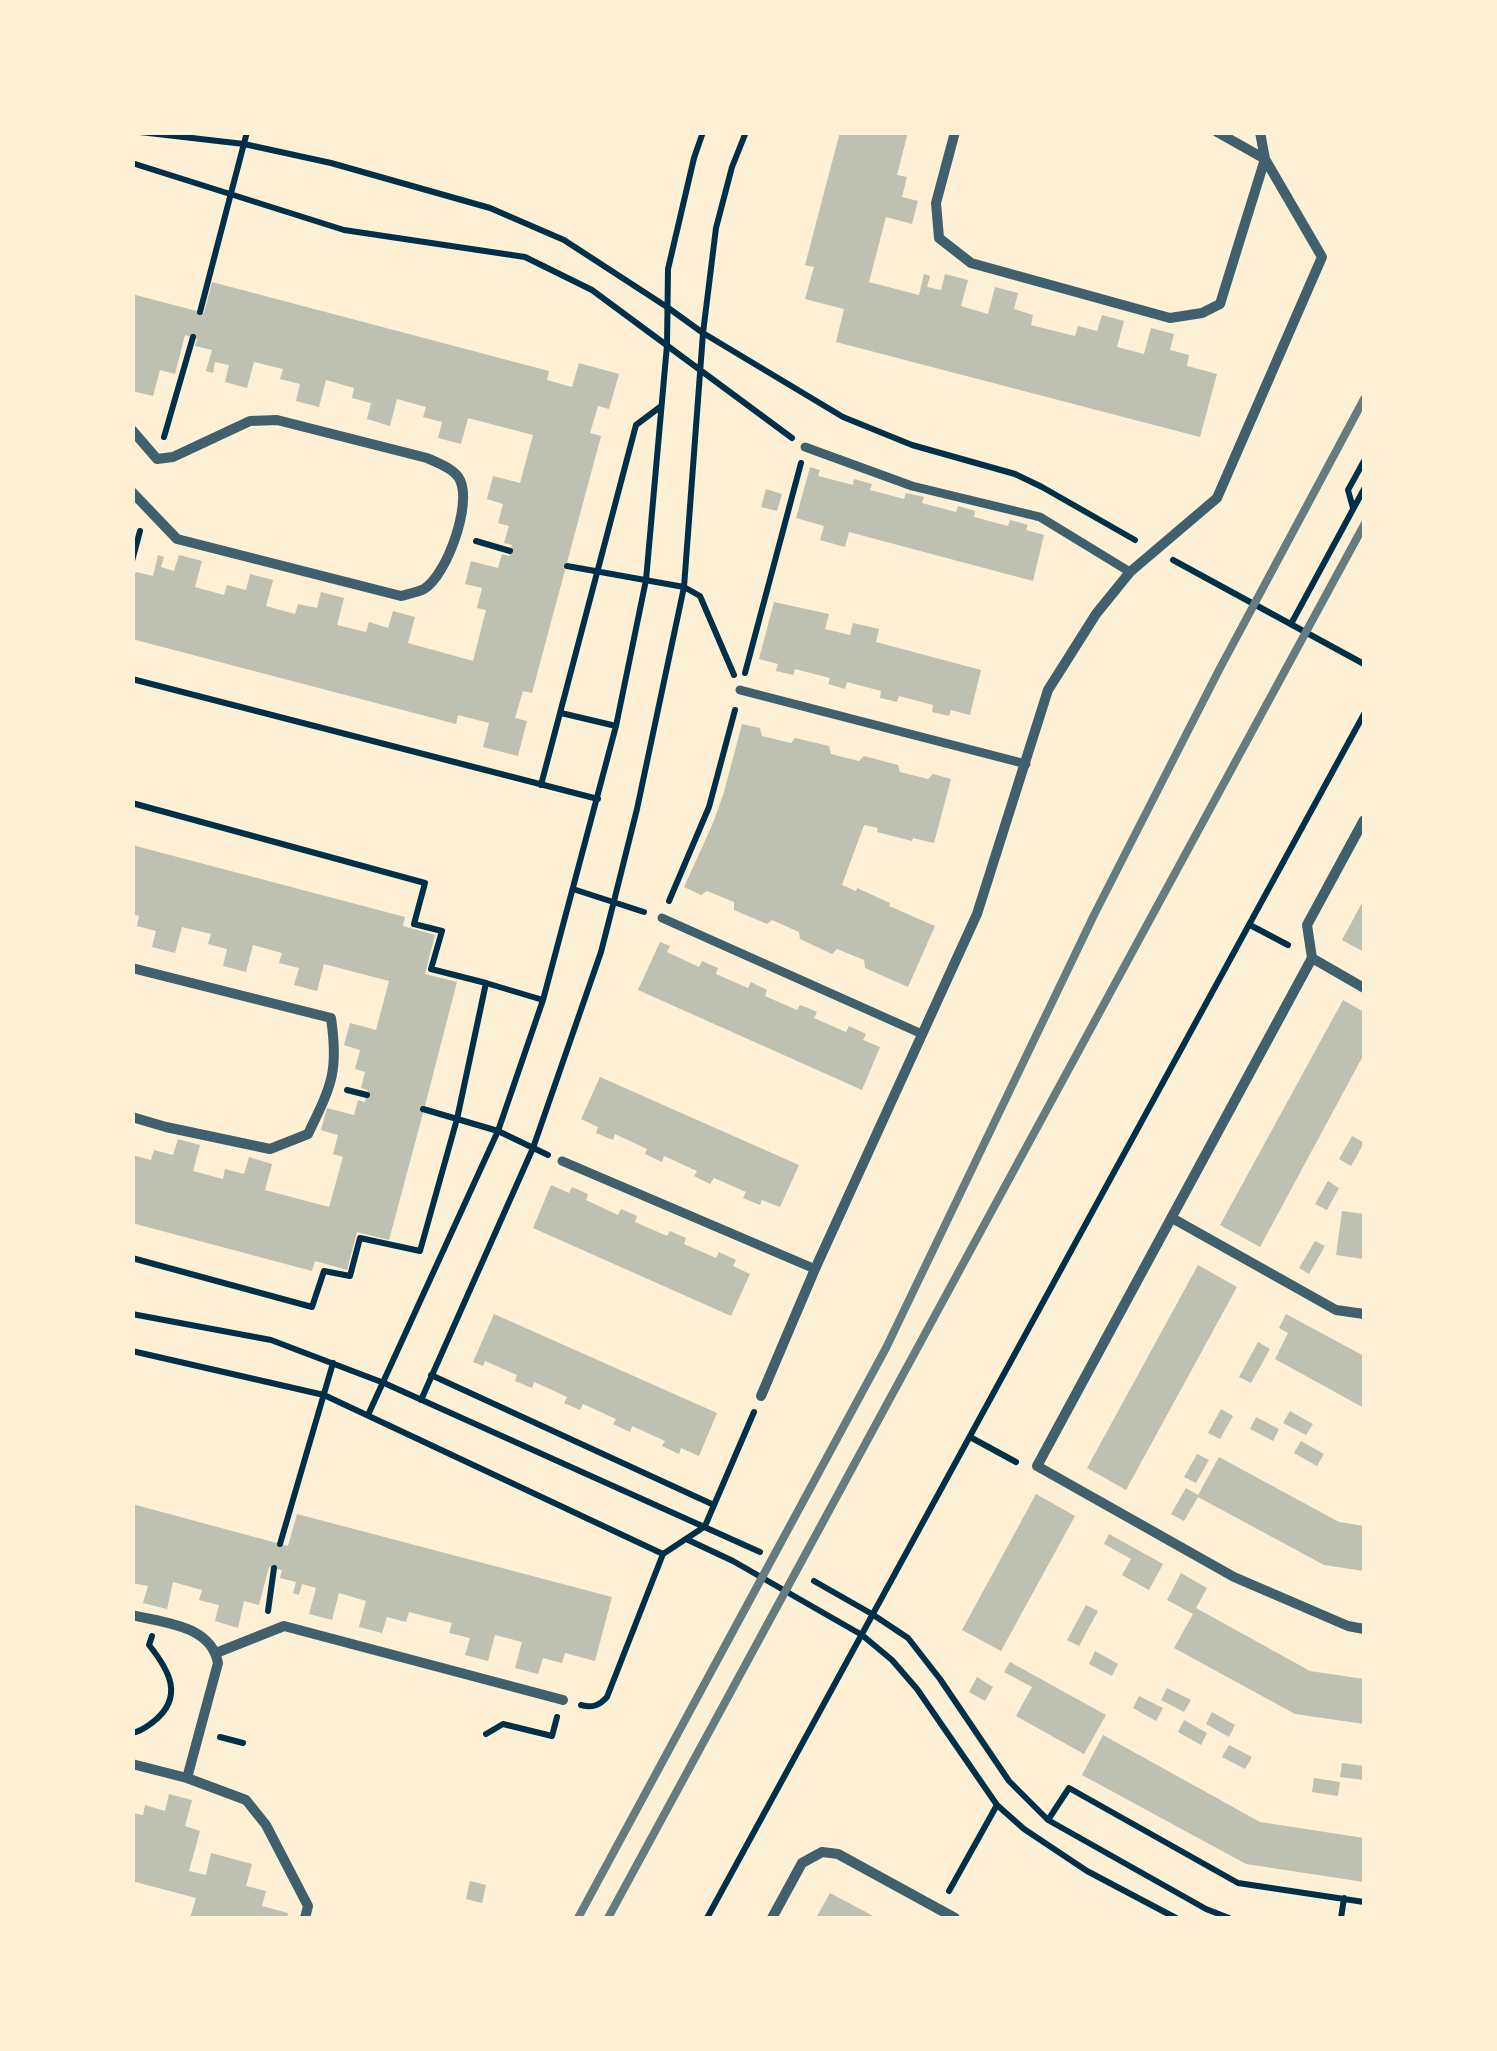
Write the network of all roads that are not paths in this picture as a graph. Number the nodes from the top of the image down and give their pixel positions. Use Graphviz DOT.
graph roads {
  1 [pos="954,132"];
  2 [pos="1218,132"];
  3 [pos="1260,132"];
  4 [pos="1264,159"];
  5 [pos="132,430"];
  6 [pos="805,448"];
  7 [pos="132,492"];
  8 [pos="1130,572"];
  9 [pos="740,690"];
  10 [pos="1026,764"];
  11 [pos="1364,820"];
  12 [pos="662,918"];
  13 [pos="1312,958"];
  14 [pos="132,968"];
  15 [pos="1364,988"];
  16 [pos="922,1034"];
  17 [pos="132,1117"];
  18 [pos="562,1161"];
  19 [pos="1172,1218"];
  20 [pos="815,1269"];
  21 [pos="1364,1314"];
  22 [pos="761,1396"];
  23 [pos="132,1615"];
  24 [pos="1364,1628"];
  25 [pos="216,1653"];
  26 [pos="562,1700"];
  27 [pos="132,1764"];
  28 [pos="186,1778"];
  29 [pos="305,1918"];
  30 [pos="772,1918"];
  31 [pos="955,1918"];
  1 -- 4 [label="street"];
  2 -- 4 [label="street"];
  3 -- 4 [label="street"];
  4 -- 8 [label="street"];
  5 -- 7 [label="street"];
  6 -- 8 [label="street"];
  8 -- 10 [label="street"];
  9 -- 10 [label="street"];
  10 -- 16 [label="street"];
  11 -- 13 [label="street"];
  12 -- 16 [label="street"];
  13 -- 15 [label="street"];
  13 -- 19 [label="street"];
  14 -- 17 [label="street"];
  16 -- 20 [label="street"];
  18 -- 20 [label="street"];
  19 -- 21 [label="street"];
  19 -- 24 [label="street"];
  20 -- 22 [label="street"];
  23 -- 25 [label="street"];
  25 -- 26 [label="street"];
  25 -- 28 [label="street"];
  27 -- 28 [label="street"];
  28 -- 29 [label="street"];
  30 -- 31 [label="street"];
}
